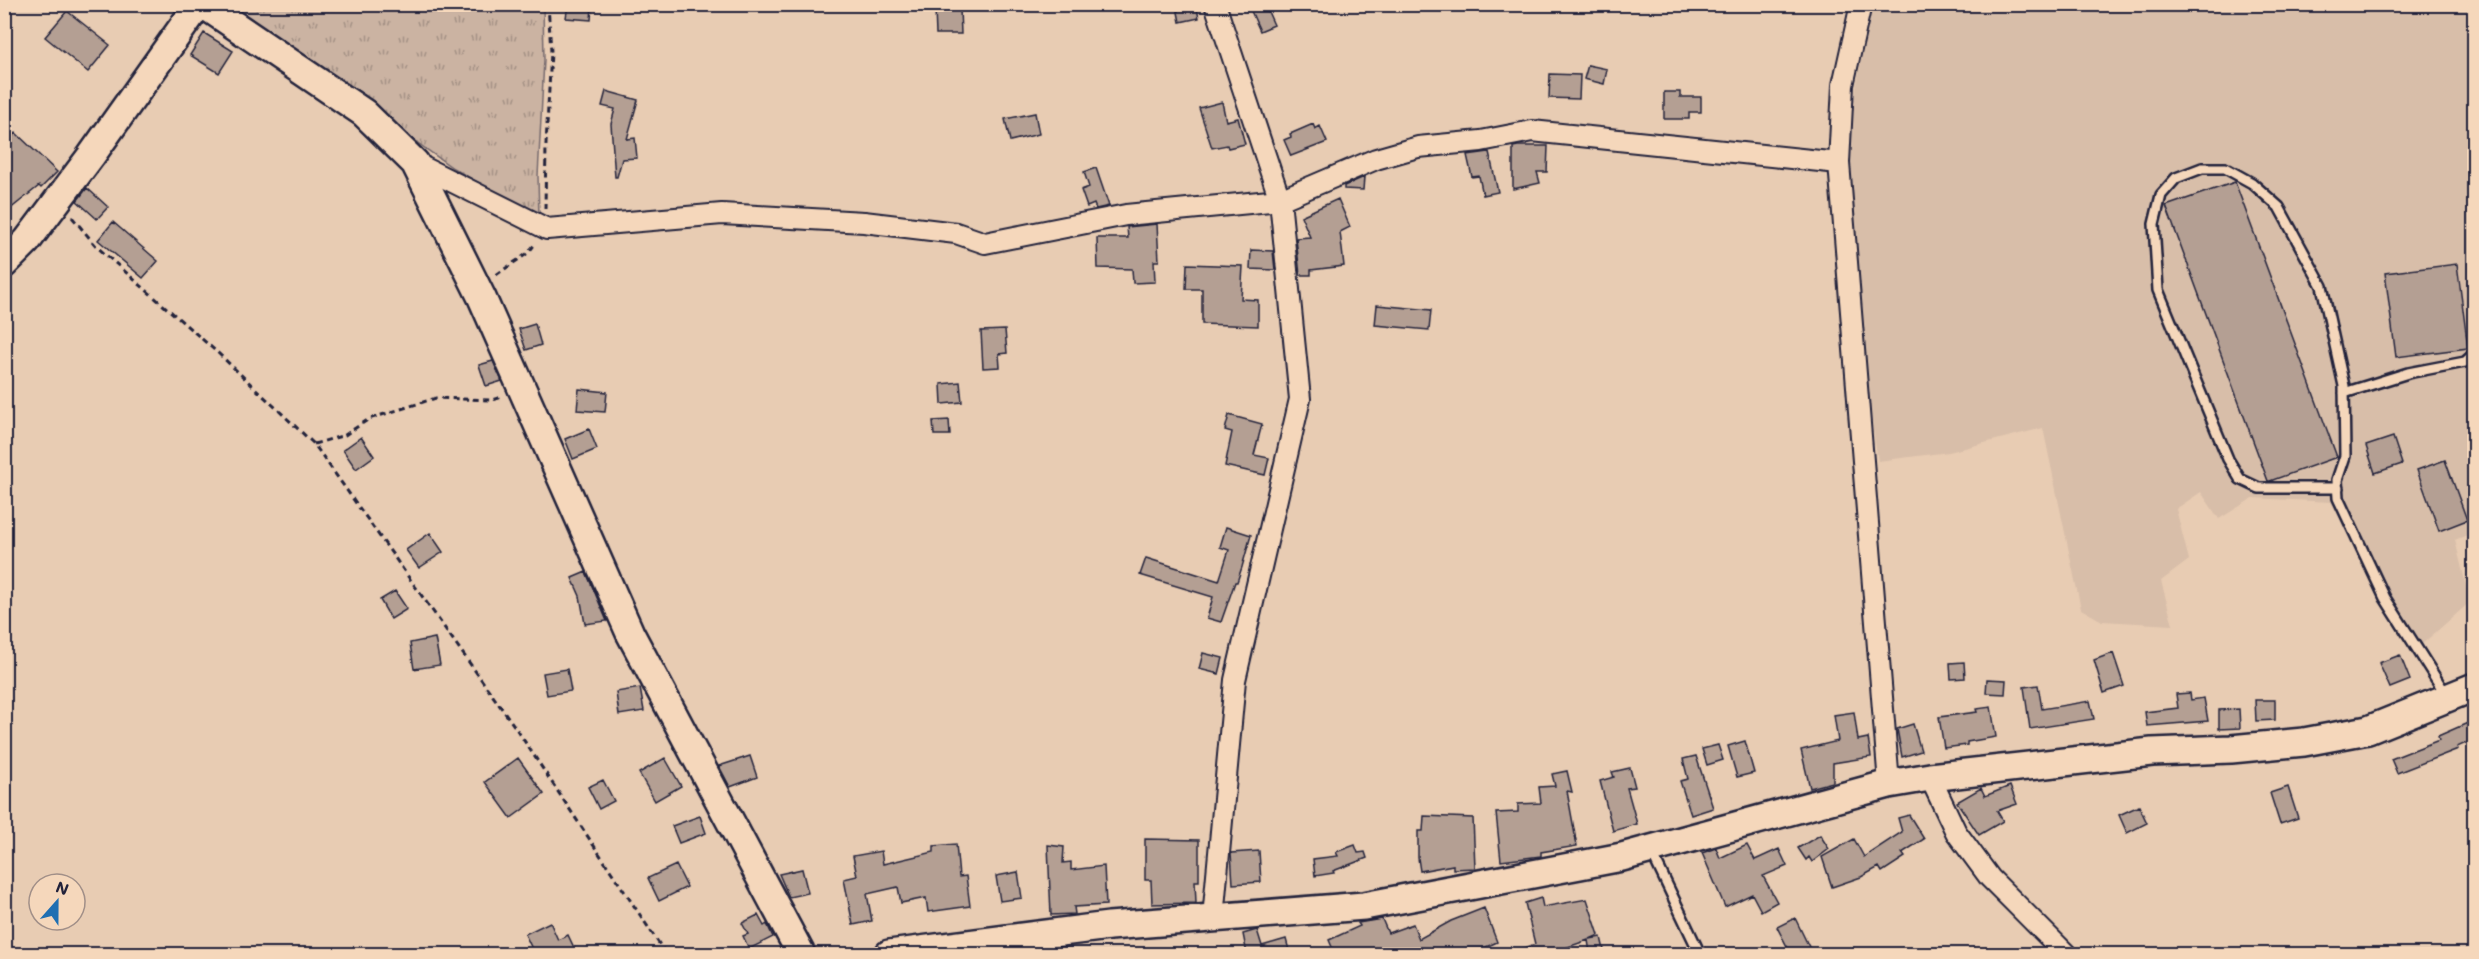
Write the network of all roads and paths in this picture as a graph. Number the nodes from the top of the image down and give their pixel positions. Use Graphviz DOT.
graph roads {
  1 [pos="201,4"];
  2 [pos="548,4"];
  3 [pos="1215,4"];
  4 [pos="1861,4"];
  5 [pos="415,163"];
  6 [pos="1839,163"];
  7 [pos="58,199"];
  8 [pos="1280,200"];
  9 [pos="546,229"];
  10 [pos="4,264"];
  11 [pos="482,298"];
  12 [pos="2475,354"];
  13 [pos="522,389"];
  14 [pos="2344,393"];
  15 [pos="314,444"];
  16 [pos="2338,488"];
  17 [pos="2475,687"];
  18 [pos="2449,699"];
  19 [pos="1930,777"];
  20 [pos="1889,784"];
  21 [pos="1650,849"];
  22 [pos="1213,918"];
  23 [pos="666,954"];
  24 [pos="801,954"];
  25 [pos="889,954"];
  26 [pos="1700,954"];
  27 [pos="2066,954"];
  1 -- 5 [label="street"];
  1 -- 7 [label="street"];
  2 -- 9 [label="path"];
  3 -- 8 [label="street"];
  4 -- 6 [label="street"];
  5 -- 9 [label="street"];
  5 -- 11 [label="street"];
  6 -- 8 [label="street"];
  6 -- 20 [label="street"];
  7 -- 10 [label="street"];
  7 -- 15 [label="path"];
  8 -- 9 [label="street"];
  8 -- 22 [label="street"];
  9 -- 11 [label="path"];
  11 -- 13 [label="street"];
  12 -- 14 [label="lane"];
  13 -- 15 [label="path"];
  13 -- 24 [label="street"];
  14 -- 16 [label="lane"];
  14 -- 16 [label="lane"];
  15 -- 23 [label="path"];
  16 -- 18 [label="lane"];
  17 -- 18 [label="street"];
  18 -- 19 [label="street"];
  19 -- 20 [label="street"];
  19 -- 27 [label="street"];
  20 -- 21 [label="street"];
  21 -- 22 [label="street"];
  21 -- 26 [label="lane"];
  22 -- 25 [label="street"];
}
